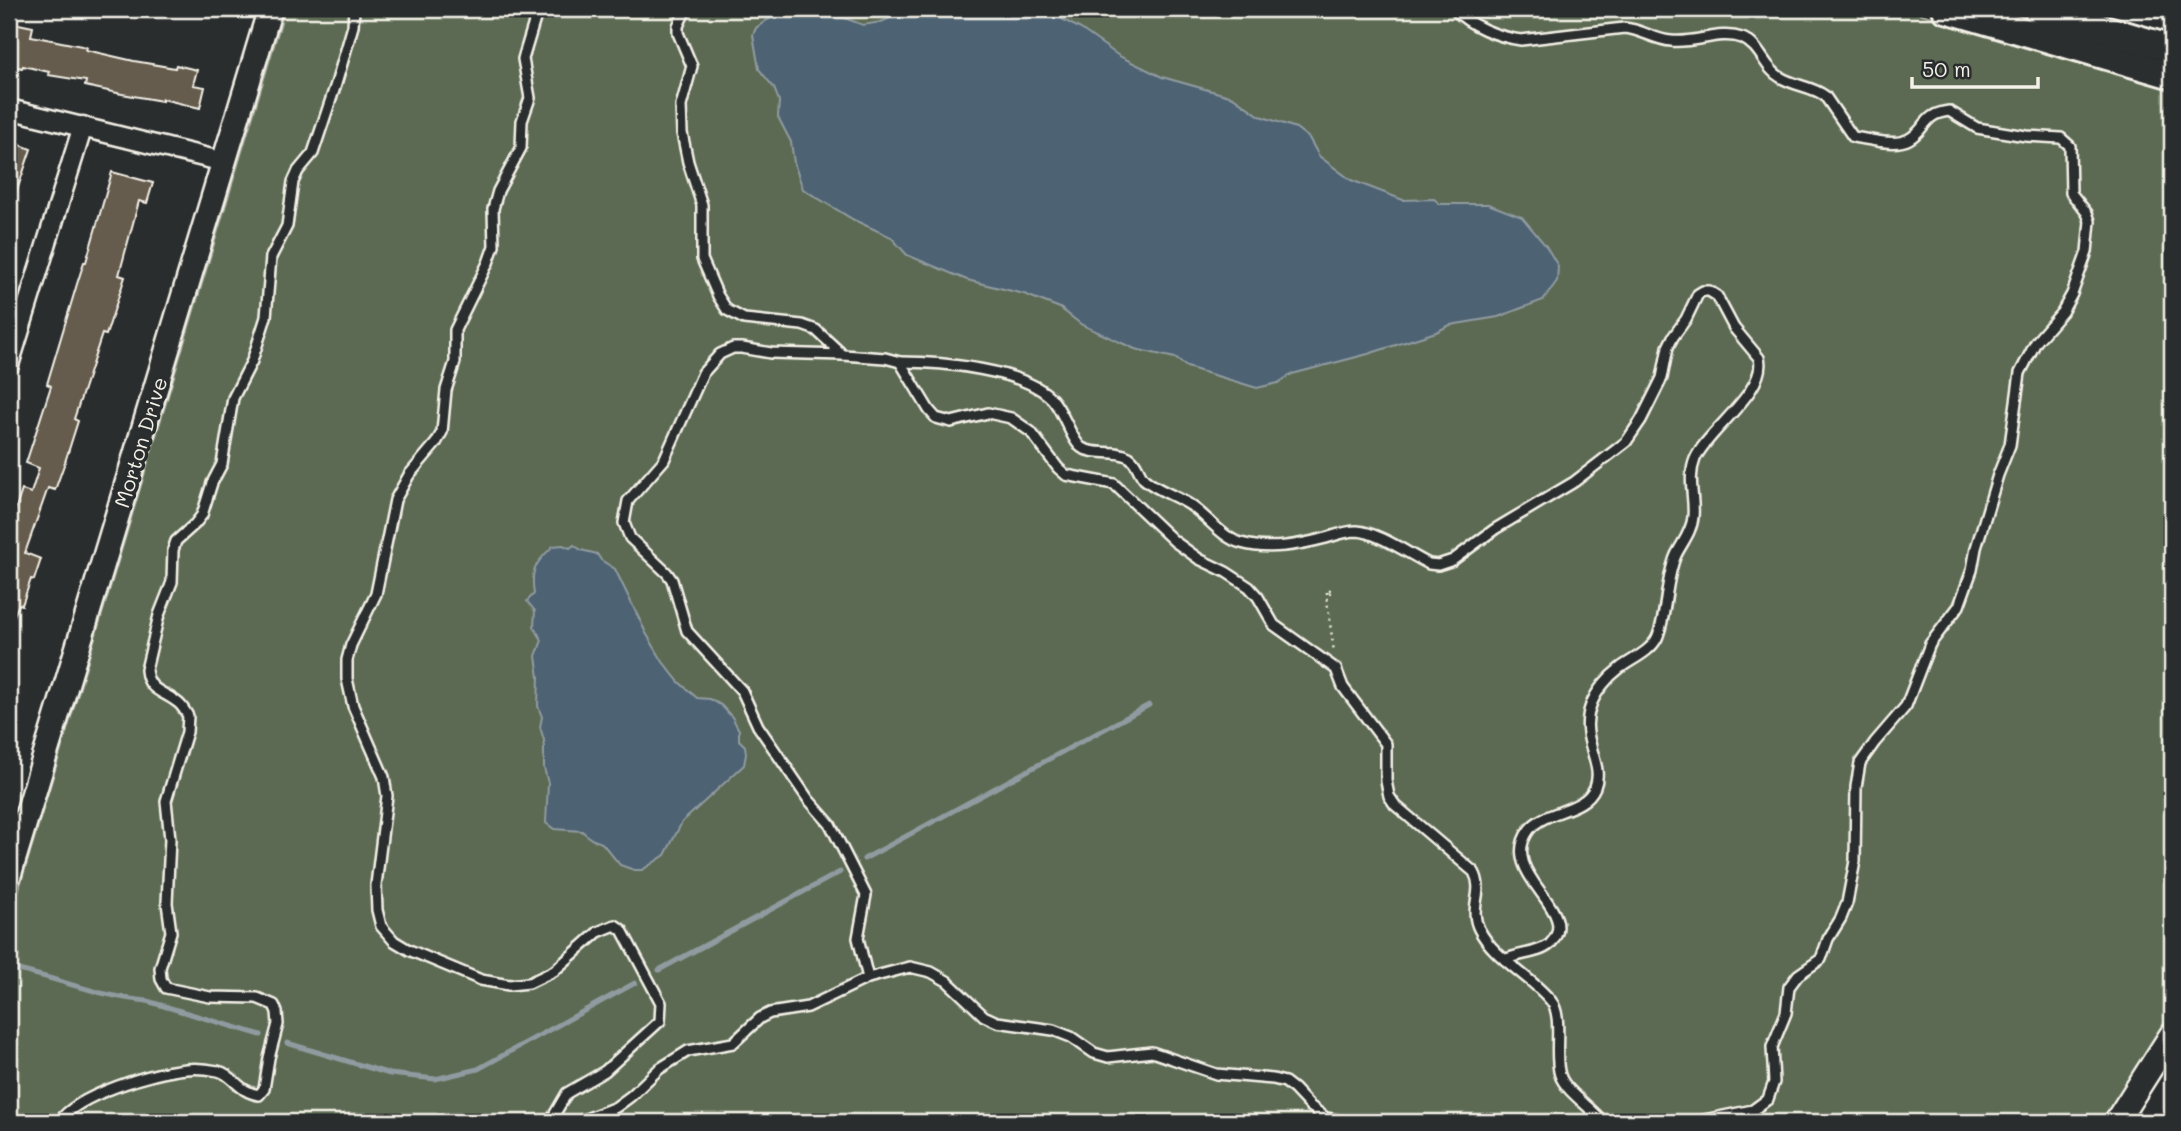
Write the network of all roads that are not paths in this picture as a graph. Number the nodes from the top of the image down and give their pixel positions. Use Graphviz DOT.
graph roads {
  1 [pos="270,9"];
  2 [pos="354,9"];
  3 [pos="538,9"];
  4 [pos="686,9"];
  5 [pos="1454,9"];
  6 [pos="1946,9"];
  7 [pos="2037,9"];
  8 [pos="2172,49"];
  9 [pos="2172,75"];
  10 [pos="9,109"];
  11 [pos="83,126"];
  12 [pos="224,162"];
  13 [pos="837,353"];
  14 [pos="900,362"];
  15 [pos="9,365"];
  16 [pos="15,833"];
  17 [pos="9,875"];
  18 [pos="1505,960"];
  19 [pos="868,978"];
  20 [pos="2172,1034"];
  21 [pos="59,1122"];
  22 [pos="550,1122"];
  23 [pos="578,1122"];
  24 [pos="1350,1122"];
  25 [pos="1603,1122"];
  26 [pos="1695,1122"];
  27 [pos="2116,1122"];
  1 -- 12 [label="street, Morton Drive"];
  2 -- 21 [label="lane"];
  3 -- 22 [label="lane"];
  4 -- 13 [label="lane"];
  5 -- 26 [label="lane"];
  6 -- 9 [label="main road"];
  7 -- 8 [label="main road"];
  10 -- 11 [label="street"];
  11 -- 12 [label="street"];
  11 -- 15 [label="street"];
  12 -- 16 [label="street, Morton Drive"];
  13 -- 14 [label="lane"];
  13 -- 19 [label="lane"];
  14 -- 18 [label="lane"];
  14 -- 18 [label="lane"];
  16 -- 17 [label="street, Morton Drive"];
  18 -- 25 [label="lane"];
  19 -- 23 [label="lane"];
  19 -- 24 [label="lane"];
  20 -- 27 [label="street"];
}
